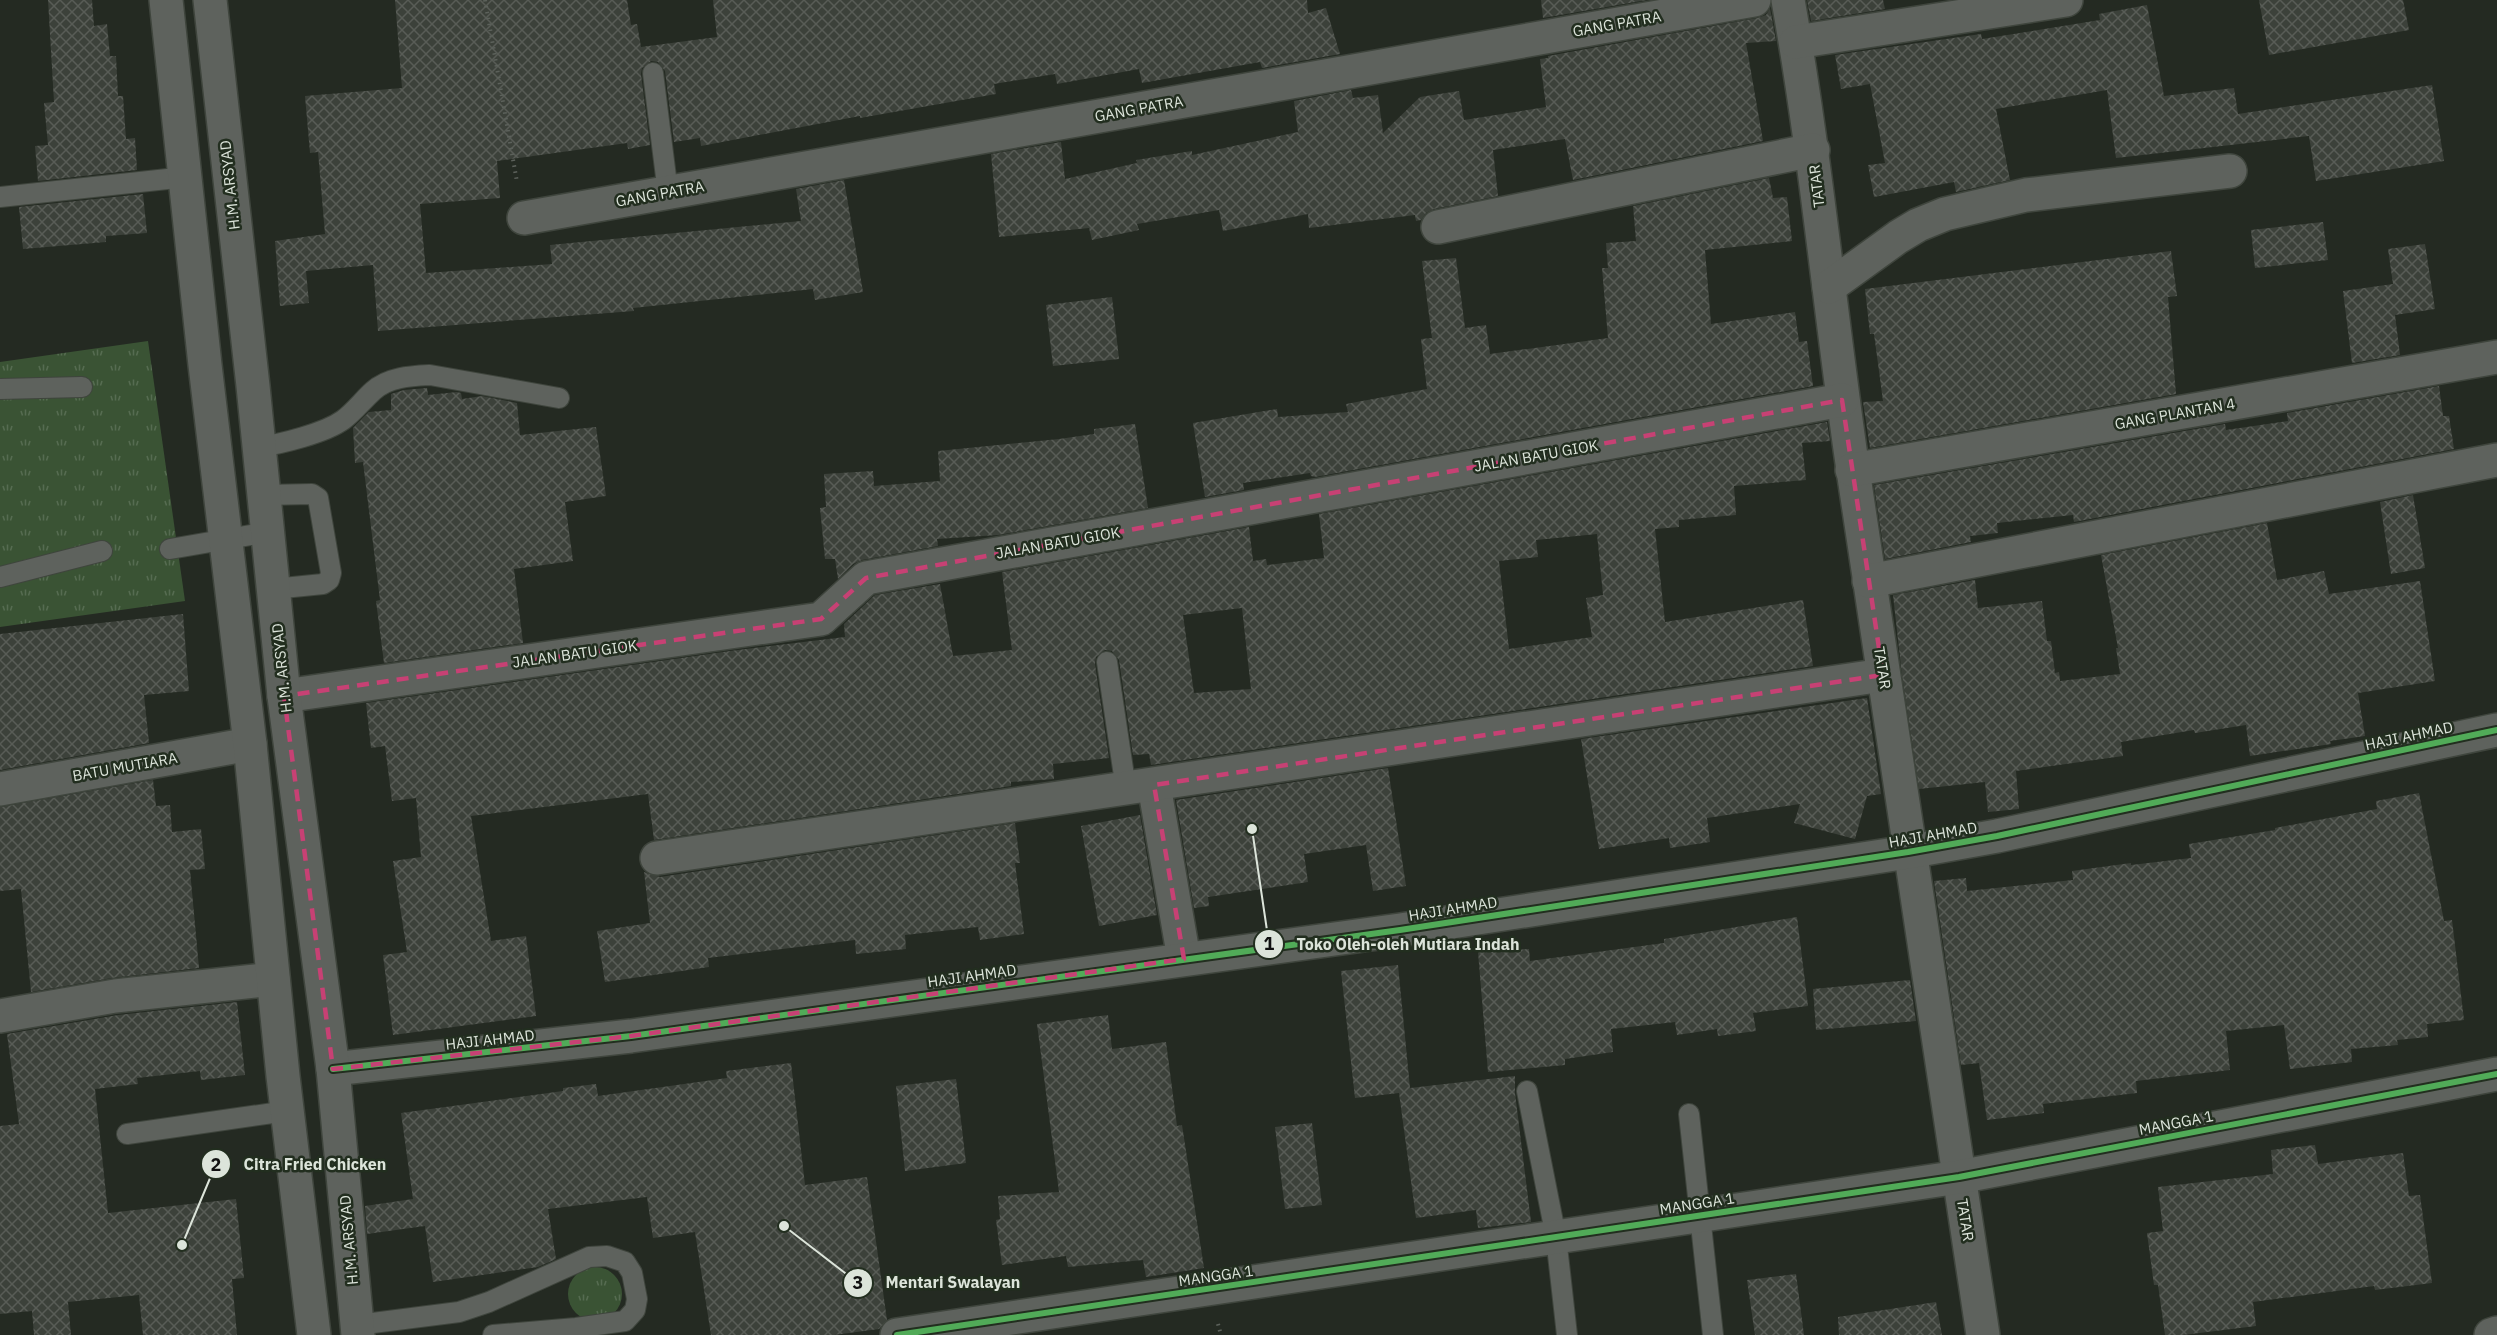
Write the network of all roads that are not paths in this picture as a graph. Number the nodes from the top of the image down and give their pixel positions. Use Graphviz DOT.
graph roads {
  1 [pos="166,0"];
  2 [pos="210,0"];
  3 [pos="1754,0"];
  4 [pos="1788,0"];
  5 [pos="2066,0"];
  6 [pos="1796,42"];
  7 [pos="653,74"];
  8 [pos="1813,150"];
  9 [pos="2229,171"];
  10 [pos="186,177"];
  11 [pos="668,193"];
  12 [pos="0,197"];
  13 [pos="524,218"];
  14 [pos="1438,227"];
  15 [pos="1829,287"];
  16 [pos="2497,357"];
  17 [pos="82,387"];
  18 [pos="0,389"];
  19 [pos="559,398"];
  20 [pos="1842,400"];
  21 [pos="259,447"];
  22 [pos="2497,460"];
  23 [pos="1852,470"];
  24 [pos="264,495"];
  25 [pos="268,532"];
  26 [pos="225,538"];
  27 [pos="170,549"];
  28 [pos="102,551"];
  29 [pos="0,577"];
  30 [pos="1869,581"];
  31 [pos="273,589"];
  32 [pos="1107,662"];
  33 [pos="1883,675"];
  34 [pos="284,696"];
  35 [pos="2497,730"];
  36 [pos="250,744"];
  37 [pos="1140,787"];
  38 [pos="0,789"];
  39 [pos="1908,852"];
  40 [pos="657,858"];
  41 [pos="1184,959"];
  42 [pos="273,979"];
  43 [pos="0,1016"];
  44 [pos="333,1069"];
  45 [pos="2497,1074"];
  46 [pos="1527,1090"];
  47 [pos="288,1111"];
  48 [pos="1689,1114"];
  49 [pos="127,1134"];
  50 [pos="1959,1177"];
  51 [pos="1699,1215"];
  52 [pos="1556,1237"];
  53 [pos="358,1330"];
  54 [pos="2497,1334"];
  55 [pos="314,1335"];
  56 [pos="493,1335"];
  57 [pos="897,1335"];
  58 [pos="1567,1335"];
  59 [pos="1713,1335"];
  60 [pos="1983,1335"];
  61 [pos="2491,1335"];
  1 -- 10 [label="street"];
  2 -- 21 [label="street, H.M. ARSYAD"];
  3 -- 11 [label="street, GANG PATRA"];
  4 -- 6 [label="street, TATAR"];
  5 -- 6 [label="street"];
  6 -- 8 [label="street, TATAR"];
  7 -- 11 [label="lane"];
  8 -- 14 [label="street"];
  8 -- 15 [label="street, TATAR"];
  9 -- 15 [label="street"];
  10 -- 12 [label="lane"];
  10 -- 26 [label="street"];
  11 -- 13 [label="street, GANG PATRA"];
  15 -- 20 [label="street, TATAR"];
  16 -- 23 [label="street, GANG PLANTAN 4"];
  17 -- 18 [label="lane"];
  19 -- 21 [label="lane"];
  20 -- 23 [label="street, TATAR"];
  20 -- 34 [label="street, JALAN BATU GIOK"];
  21 -- 24 [label="street, H.M. ARSYAD"];
  22 -- 30 [label="street"];
  23 -- 30 [label="street, TATAR"];
  24 -- 25 [label="street, H.M. ARSYAD"];
  24 -- 31 [label="lane"];
  25 -- 26 [label="lane"];
  25 -- 31 [label="street, H.M. ARSYAD"];
  26 -- 27 [label="lane"];
  26 -- 36 [label="street"];
  28 -- 29 [label="lane"];
  30 -- 33 [label="street, TATAR"];
  31 -- 34 [label="street, H.M. ARSYAD"];
  32 -- 37 [label="lane"];
  33 -- 37 [label="street"];
  33 -- 39 [label="street, TATAR"];
  34 -- 44 [label="street, H.M. ARSYAD"];
  35 -- 39 [label="street, HAJI AHMAD"];
  36 -- 38 [label="street, BATU MUTIARA"];
  36 -- 42 [label="street"];
  37 -- 40 [label="street"];
  37 -- 41 [label="street"];
  39 -- 41 [label="street, HAJI AHMAD"];
  39 -- 50 [label="street, TATAR"];
  41 -- 44 [label="street, HAJI AHMAD"];
  42 -- 43 [label="street"];
  42 -- 47 [label="street"];
  44 -- 53 [label="street, H.M. ARSYAD"];
  45 -- 50 [label="street, MANGGA 1"];
  46 -- 52 [label="lane"];
  47 -- 49 [label="lane"];
  47 -- 55 [label="street"];
  48 -- 51 [label="lane"];
  50 -- 51 [label="street, MANGGA 1"];
  50 -- 60 [label="street, TATAR"];
  51 -- 52 [label="street, MANGGA 1"];
  51 -- 59 [label="lane"];
  52 -- 57 [label="street, MANGGA 1"];
  52 -- 58 [label="lane"];
  53 -- 56 [label="lane"];
  54 -- 61 [label="street"];
}
